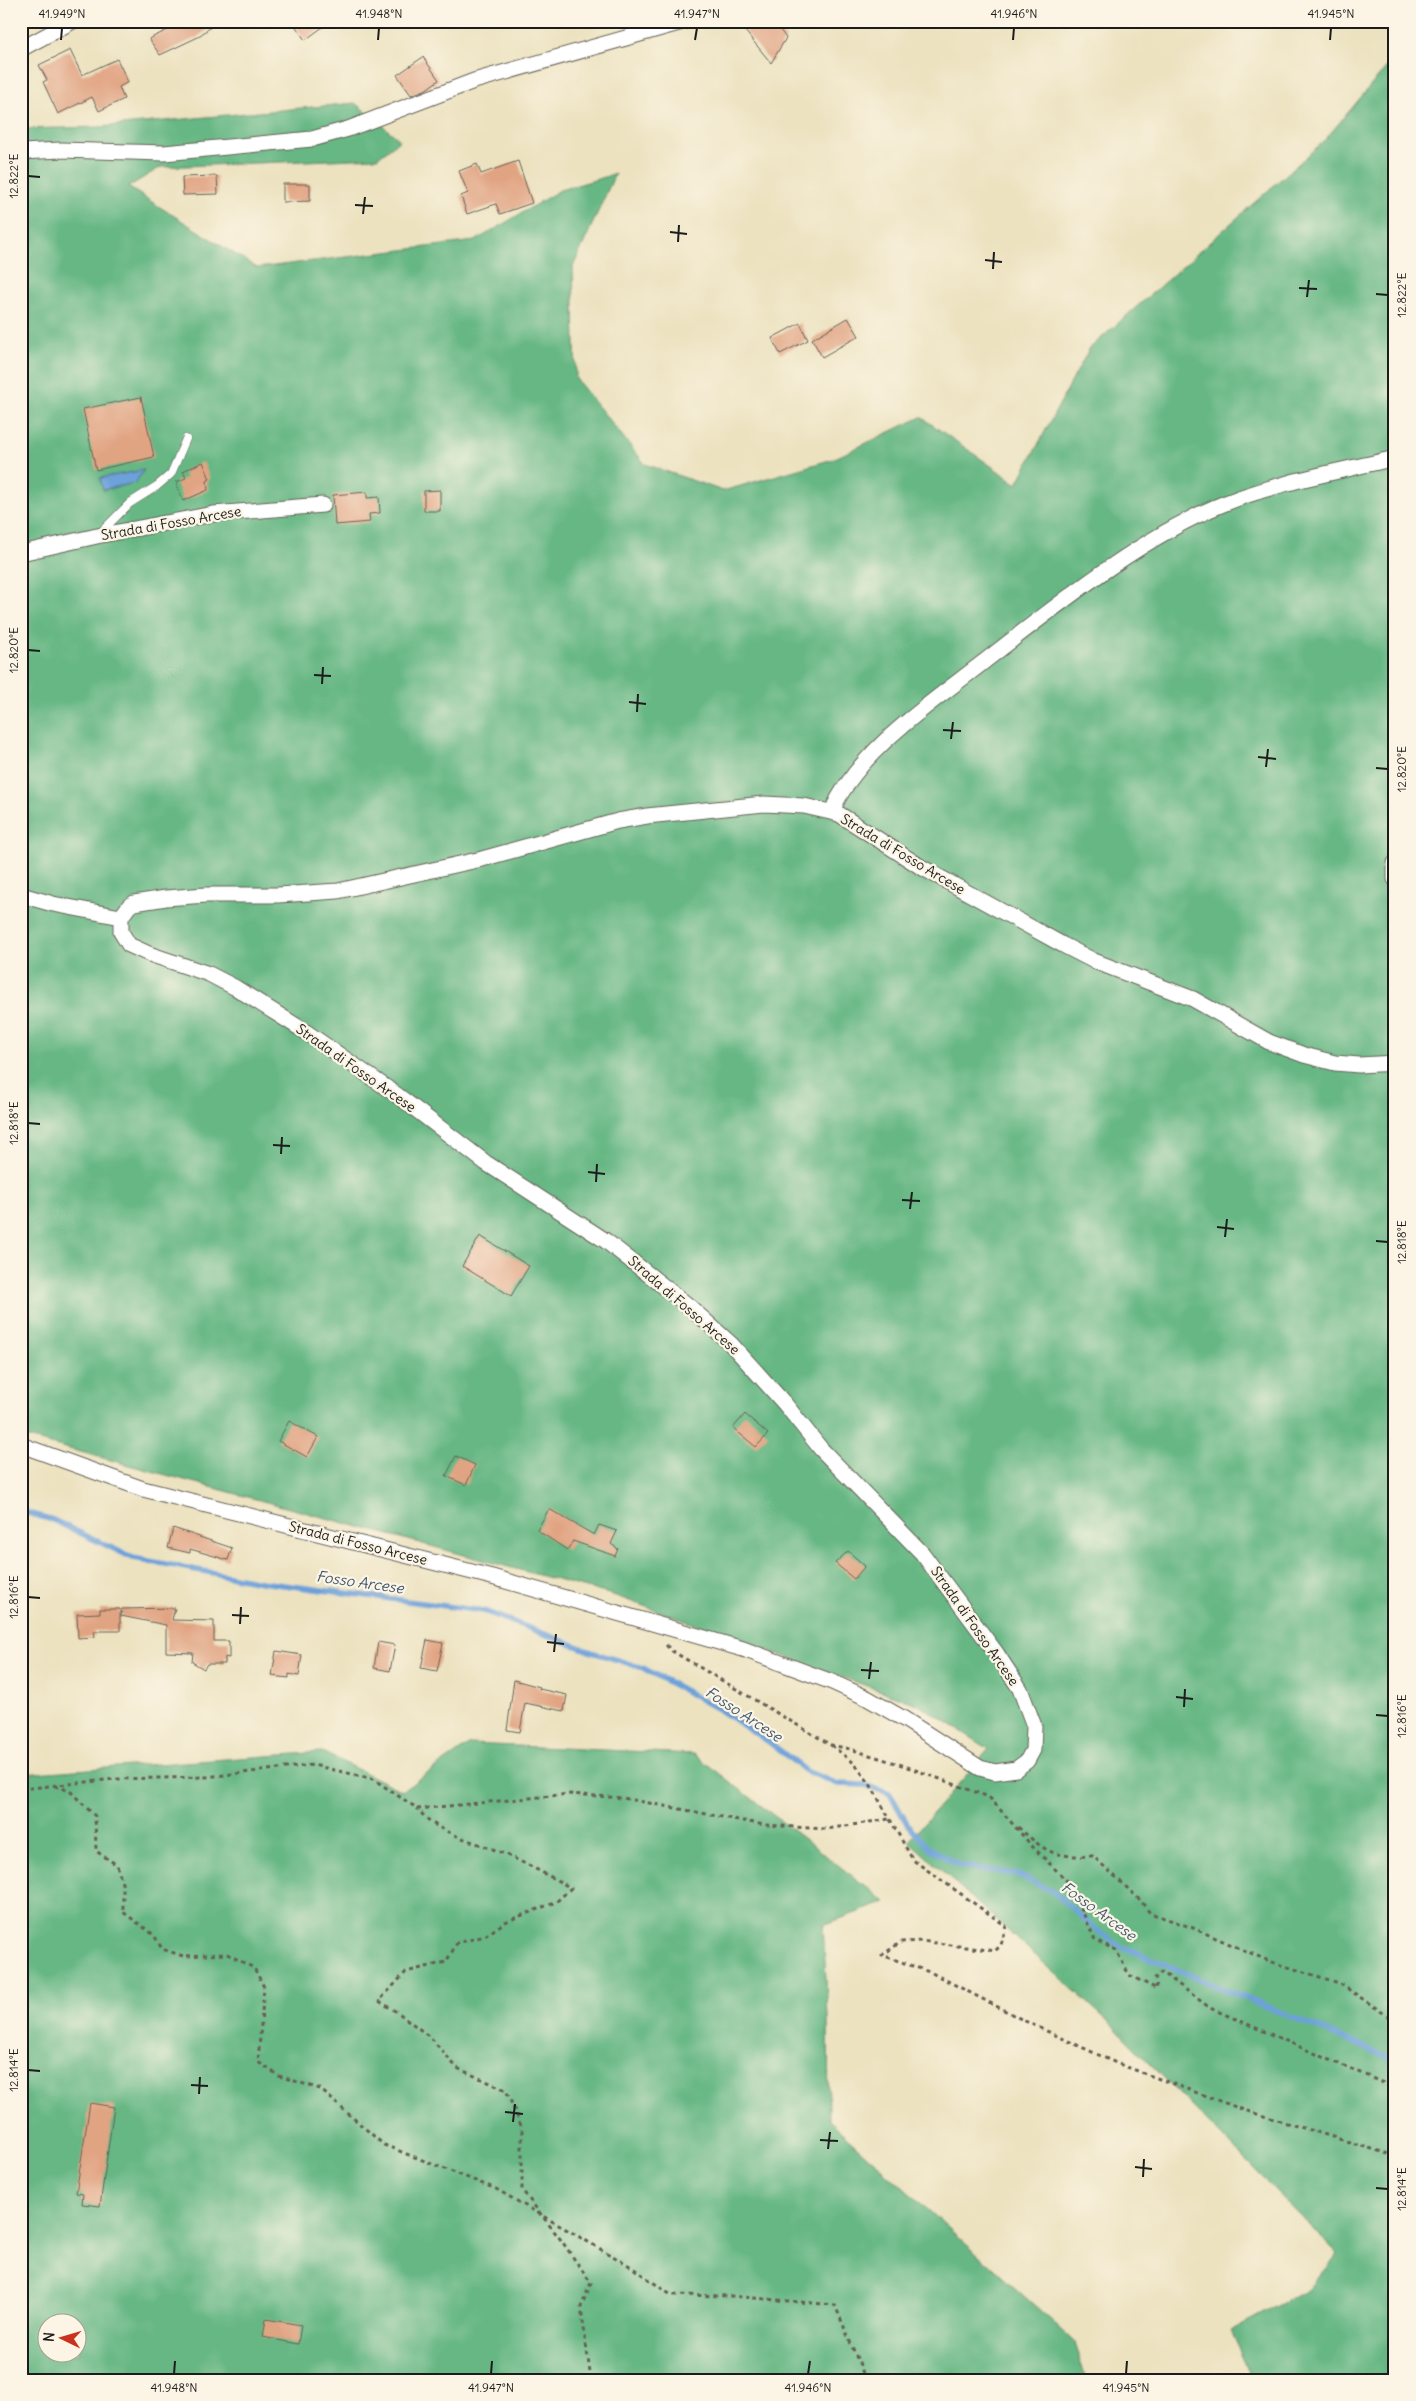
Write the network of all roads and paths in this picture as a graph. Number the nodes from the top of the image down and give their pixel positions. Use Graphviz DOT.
graph roads {
  1 [pos="73,21"];
  2 [pos="686,21"];
  3 [pos="21,49"];
  4 [pos="21,152"];
  5 [pos="186,440"];
  6 [pos="1395,458"];
  7 [pos="323,505"];
  8 [pos="97,536"];
  9 [pos="21,553"];
  10 [pos="832,811"];
  11 [pos="1395,863"];
  12 [pos="1395,879"];
  13 [pos="21,895"];
  14 [pos="121,917"];
  15 [pos="1395,1063"];
  16 [pos="21,1446"];
  17 [pos="645,1622"];
  18 [pos="831,1745"];
  19 [pos="55,1786"];
  20 [pos="21,1789"];
  21 [pos="418,1809"];
  22 [pos="889,1819"];
  23 [pos="1009,1819"];
  24 [pos="1395,2021"];
  25 [pos="1395,2088"];
  26 [pos="1395,2156"];
  27 [pos="542,2216"];
  28 [pos="591,2380"];
  29 [pos="876,2380"];
  1 -- 3 [label="street"];
  2 -- 4 [label="street"];
  5 -- 8 [label="lane"];
  6 -- 10 [label="street"];
  7 -- 8 [label="street, Strada di Fosso Arcese"];
  8 -- 9 [label="street, Strada di Fosso Arcese"];
  10 -- 14 [label="street, Strada di Fosso Arcese"];
  10 -- 15 [label="street, Strada di Fosso Arcese"];
  11 -- 12 [label="street"];
  13 -- 14 [label="street"];
  14 -- 17 [label="street, Strada di Fosso Arcese"];
  16 -- 17 [label="street, Strada di Fosso Arcese"];
  17 -- 18 [label="path"];
  18 -- 22 [label="path"];
  18 -- 23 [label="path"];
  19 -- 20 [label="path"];
  19 -- 21 [label="path"];
  19 -- 27 [label="path"];
  21 -- 22 [label="path"];
  21 -- 27 [label="path"];
  22 -- 26 [label="path"];
  23 -- 24 [label="path"];
  23 -- 25 [label="path"];
  27 -- 28 [label="path"];
  27 -- 29 [label="path"];
}
